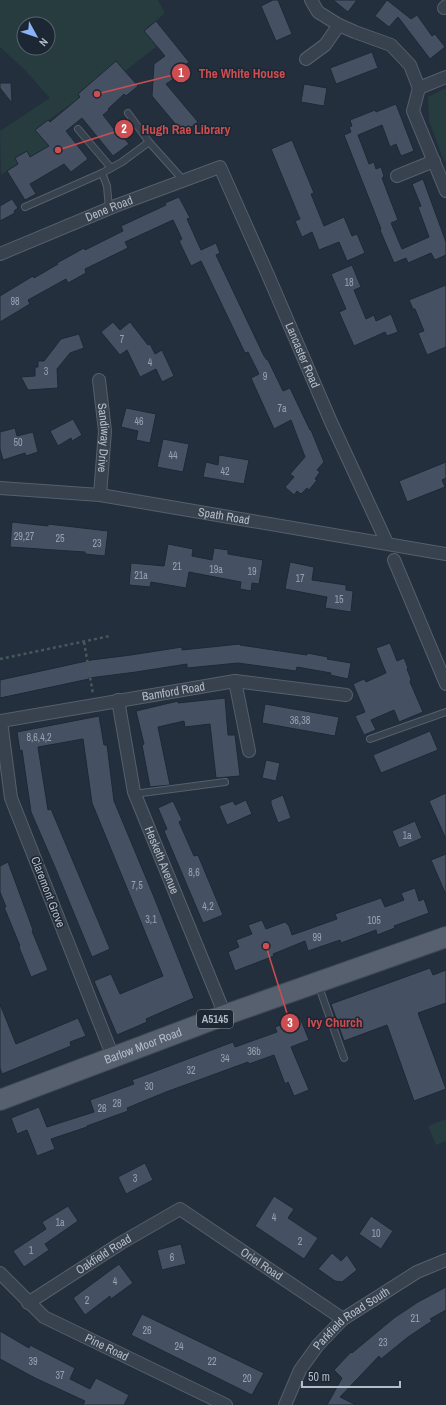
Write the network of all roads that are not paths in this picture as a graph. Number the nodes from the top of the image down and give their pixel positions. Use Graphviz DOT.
graph roads {
  1 [pos="311,0"];
  2 [pos="339,25"];
  3 [pos="306,59"];
  4 [pos="446,77"];
  5 [pos="419,88"];
  6 [pos="128,113"];
  7 [pos="78,129"];
  8 [pos="149,142"];
  9 [pos="434,161"];
  10 [pos="220,167"];
  11 [pos="112,168"];
  12 [pos="102,173"];
  13 [pos="397,176"];
  14 [pos="184,181"];
  15 [pos="446,191"];
  16 [pos="25,207"];
  17 [pos="109,209"];
  18 [pos="0,254"];
  19 [pos="99,380"];
  20 [pos="0,488"];
  21 [pos="100,495"];
  22 [pos="387,543"];
  23 [pos="446,554"];
  24 [pos="394,560"];
  25 [pos="235,681"];
  26 [pos="446,684"];
  27 [pos="346,695"];
  28 [pos="118,700"];
  29 [pos="446,712"];
  30 [pos="1,721"];
  31 [pos="370,739"];
  32 [pos="249,751"];
  33 [pos="225,782"];
  34 [pos="134,794"];
  35 [pos="6,799"];
  36 [pos="446,937"];
  37 [pos="318,983"];
  38 [pos="225,1015"];
  39 [pos="113,1057"];
  40 [pos="344,1058"];
  41 [pos="0,1099"];
  42 [pos="180,1209"];
  43 [pos="446,1260"];
  44 [pos="0,1273"];
  45 [pos="28,1302"];
  46 [pos="343,1319"];
  47 [pos="226,1405"];
  48 [pos="286,1405"];
  1 -- 2 [label="street"];
  2 -- 3 [label="street"];
  2 -- 5 [label="street"];
  4 -- 5 [label="street"];
  5 -- 9 [label="street"];
  6 -- 8 [label="lane"];
  7 -- 11 [label="lane"];
  8 -- 11 [label="lane"];
  8 -- 14 [label="lane"];
  9 -- 13 [label="street"];
  9 -- 15 [label="street"];
  10 -- 14 [label="street, Dene Road"];
  10 -- 22 [label="street, Lancaster Road"];
  11 -- 12 [label="lane"];
  12 -- 16 [label="lane"];
  12 -- 17 [label="lane"];
  14 -- 17 [label="street, Dene Road"];
  17 -- 18 [label="street, Dene Road"];
  19 -- 21 [label="street, Sandiway Drive"];
  20 -- 21 [label="street, Spath Road"];
  21 -- 22 [label="street, Spath Road"];
  22 -- 23 [label="street, Spath Road"];
  24 -- 26 [label="street"];
  25 -- 27 [label="street, Bamford Road"];
  25 -- 28 [label="street, Bamford Road"];
  25 -- 32 [label="street"];
  28 -- 30 [label="street, Bamford Road"];
  28 -- 34 [label="street, Hesketh Avenue"];
  29 -- 31 [label="lane"];
  30 -- 35 [label="street, Claremont Grove"];
  33 -- 34 [label="lane"];
  34 -- 38 [label="street, Hesketh Avenue"];
  35 -- 39 [label="street, Claremont Grove"];
  36 -- 37 [label="main road, Barlow Moor Road / A5145"];
  37 -- 38 [label="main road, Barlow Moor Road / A5145"];
  37 -- 40 [label="lane"];
  38 -- 39 [label="main road, Barlow Moor Road / A5145"];
  39 -- 41 [label="main road, Barlow Moor Road / A5145"];
  42 -- 45 [label="street, Oakfield Road"];
  42 -- 46 [label="street, Oriel Road"];
  43 -- 46 [label="street, Parkfield Road South"];
  44 -- 45 [label="street, Pine Road"];
  45 -- 47 [label="street, Pine Road"];
  46 -- 48 [label="street, Parkfield Road South"];
}
